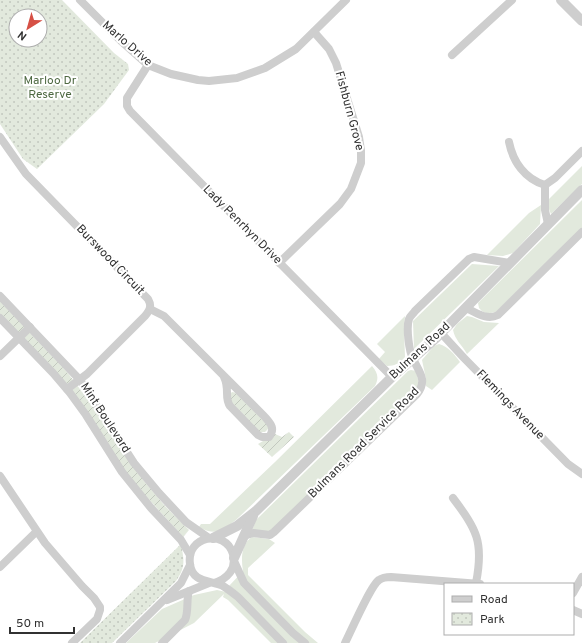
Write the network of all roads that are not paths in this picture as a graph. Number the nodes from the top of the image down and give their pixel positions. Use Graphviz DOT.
graph roads {
  1 [pos="80,0"];
  2 [pos="346,0"];
  3 [pos="512,0"];
  4 [pos="562,0"];
  5 [pos="582,21"];
  6 [pos="314,32"];
  7 [pos="452,55"];
  8 [pos="148,65"];
  9 [pos="0,138"];
  10 [pos="509,142"];
  11 [pos="582,151"];
  12 [pos="545,185"];
  13 [pos="582,190"];
  14 [pos="548,224"];
  15 [pos="582,232"];
  16 [pos="279,263"];
  17 [pos="510,263"];
  18 [pos="0,296"];
  19 [pos="466,308"];
  20 [pos="150,309"];
  21 [pos="0,318"];
  22 [pos="30,326"];
  23 [pos="441,333"];
  24 [pos="19,338"];
  25 [pos="0,356"];
  26 [pos="413,359"];
  27 [pos="224,377"];
  28 [pos="392,377"];
  29 [pos="80,380"];
  30 [pos="67,389"];
  31 [pos="582,474"];
  32 [pos="0,476"];
  33 [pos="453,498"];
  34 [pos="256,511"];
  35 [pos="36,532"];
  36 [pos="244,536"];
  37 [pos="211,538"];
  38 [pos="190,555"];
  39 [pos="234,560"];
  40 [pos="190,565"];
  41 [pos="0,567"];
  42 [pos="582,577"];
  43 [pos="212,583"];
  44 [pos="466,583"];
  45 [pos="478,583"];
  46 [pos="189,591"];
  47 [pos="574,591"];
  48 [pos="158,606"];
  49 [pos="72,643"];
  50 [pos="120,643"];
  51 [pos="162,643"];
  52 [pos="283,643"];
  53 [pos="305,643"];
  54 [pos="345,643"];
  1 -- 8 [label="street, Marlo Drive"];
  2 -- 6 [label="street, Marlo Drive"];
  3 -- 7 [label="street"];
  4 -- 5 [label="street"];
  6 -- 8 [label="street, Marlo Drive"];
  6 -- 16 [label="street, Fishburn Grove"];
  8 -- 16 [label="street, Lady Penrhyn Drive"];
  9 -- 20 [label="street, Burswood Circuit"];
  10 -- 12 [label="street"];
  11 -- 12 [label="street"];
  12 -- 14 [label="street"];
  13 -- 14 [label="street, Bulmans Road"];
  14 -- 17 [label="street, Bulmans Road"];
  15 -- 19 [label="street"];
  16 -- 28 [label="street, Lady Penrhyn Drive"];
  17 -- 19 [label="street, Bulmans Road"];
  17 -- 26 [label="street, Bulmans Road Service Road"];
  18 -- 22 [label="street, Mint Boulevard"];
  19 -- 23 [label="street, Bulmans Road"];
  20 -- 27 [label="street"];
  20 -- 29 [label="street, Burswood Circuit"];
  21 -- 24 [label="street, Mint Boulevard"];
  22 -- 24 [label="street"];
  22 -- 29 [label="street, Mint Boulevard"];
  23 -- 26 [label="street, Bulmans Road"];
  23 -- 31 [label="street, Flemings Avenue"];
  24 -- 25 [label="street"];
  24 -- 30 [label="street, Mint Boulevard"];
  26 -- 28 [label="street, Bulmans Road"];
  26 -- 36 [label="street, Bulmans Road Service Road"];
  27 -- 27 [label="street"];
  28 -- 34 [label="street, Bulmans Road"];
  29 -- 30 [label="street, Burswood Circuit"];
  29 -- 37 [label="street, Mint Boulevard"];
  30 -- 38 [label="street, Mint Boulevard"];
  32 -- 35 [label="street"];
  33 -- 45 [label="street"];
  34 -- 36 [label="street, Bulmans Road"];
  34 -- 37 [label="street, Bulmans Road"];
  35 -- 41 [label="street"];
  35 -- 49 [label="street"];
  36 -- 39 [label="street, Bulmans Road"];
  37 -- 38 [label="street"];
  37 -- 39 [label="street"];
  38 -- 40 [label="street"];
  39 -- 43 [label="street"];
  39 -- 53 [label="street"];
  40 -- 43 [label="street"];
  40 -- 48 [label="street"];
  42 -- 47 [label="street"];
  43 -- 46 [label="street"];
  43 -- 52 [label="street"];
  44 -- 54 [label="street"];
  46 -- 48 [label="street"];
  46 -- 51 [label="street"];
  48 -- 50 [label="street"];
}
